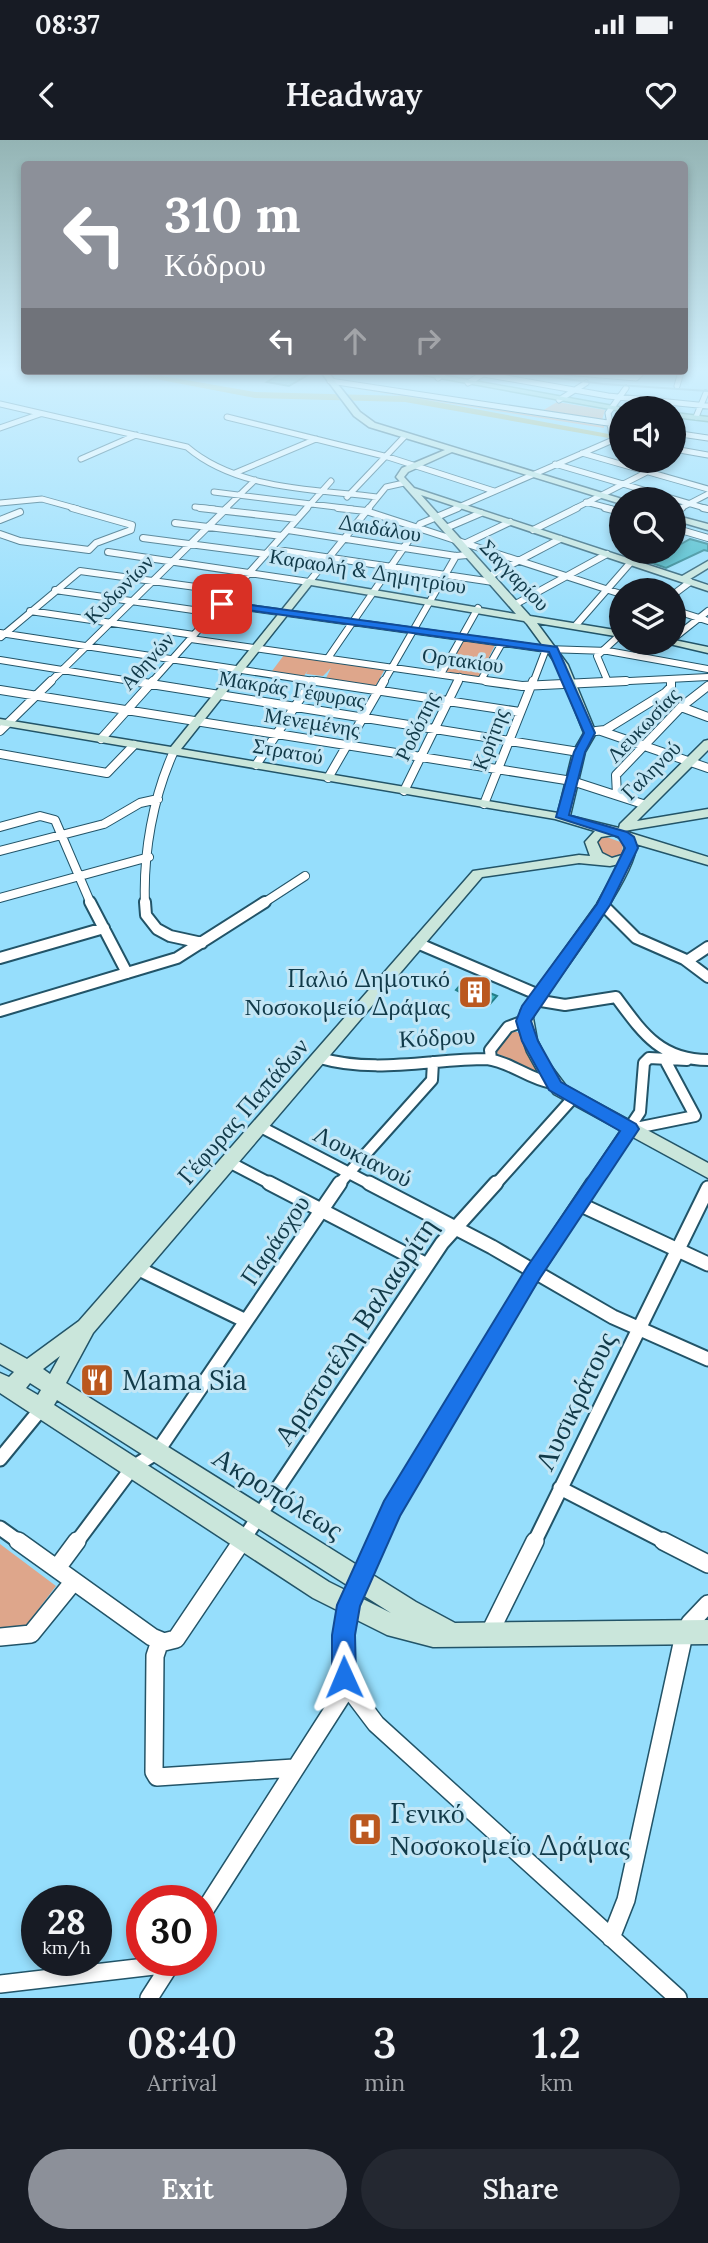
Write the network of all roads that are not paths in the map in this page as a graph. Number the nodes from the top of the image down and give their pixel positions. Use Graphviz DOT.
graph roads {
  1 [pos="201,459"];
  2 [pos="269,459"];
  3 [pos="386,459"];
  4 [pos="394,459"];
  5 [pos="430,459"];
  6 [pos="480,459"];
  7 [pos="568,459"];
  8 [pos="555,464"];
  9 [pos="415,465"];
  10 [pos="235,473"];
  11 [pos="645,473"];
  12 [pos="650,473"];
  13 [pos="533,474"];
  14 [pos="255,480"];
  15 [pos="331,481"];
  16 [pos="622,484"];
  17 [pos="407,486"];
  18 [pos="323,490"];
  19 [pos="495,491"];
  20 [pos="214,492"];
  21 [pos="708,492"];
  22 [pos="349,494"];
  23 [pos="239,495"];
  24 [pos="600,495"];
  25 [pos="377,497"];
  26 [pos="609,498"];
  27 [pos="586,502"];
  28 [pos="0,503"];
  29 [pos="689,503"];
  30 [pos="311,504"];
  31 [pos="686,505"];
  32 [pos="462,506"];
  33 [pos="195,507"];
  34 [pos="338,507"];
  35 [pos="609,509"];
  36 [pos="708,509"];
  37 [pos="224,510"];
  38 [pos="366,511"];
  39 [pos="20,512"];
  40 [pos="481,513"];
  41 [pos="437,517"];
  42 [pos="297,519"];
  43 [pos="686,519"];
  44 [pos="0,520"];
  45 [pos="510,522"];
  46 [pos="692,522"];
  47 [pos="175,523"];
  48 [pos="686,525"];
  49 [pos="207,527"];
  50 [pos="708,527"];
  51 [pos="416,528"];
  52 [pos="446,528"];
  53 [pos="288,530"];
  54 [pos="533,530"];
  55 [pos="686,532"];
  56 [pos="0,534"];
  57 [pos="282,536"];
  58 [pos="143,538"];
  59 [pos="344,538"];
  60 [pos="708,538"];
  61 [pos="560,539"];
  62 [pos="190,544"];
  63 [pos="402,547"];
  64 [pos="461,549"];
  65 [pos="268,551"];
  66 [pos="108,552"];
  67 [pos="607,554"];
  68 [pos="328,558"];
  69 [pos="172,561"];
  70 [pos="517,561"];
  71 [pos="629,564"];
  72 [pos="637,564"];
  73 [pos="708,564"];
  74 [pos="389,567"];
  75 [pos="250,573"];
  76 [pos="444,576"];
  77 [pos="566,576"];
  78 [pos="491,579"];
  79 [pos="687,580"];
  80 [pos="152,581"];
  81 [pos="309,582"];
  82 [pos="708,588"];
  83 [pos="605,589"];
  84 [pos="55,590"];
  85 [pos="609,590"];
  86 [pos="232,592"];
  87 [pos="373,592"];
  88 [pos="132,601"];
  89 [pos="430,601"];
  90 [pos="222,604"];
  91 [pos="514,605"];
  92 [pos="478,608"];
  93 [pos="30,611"];
  94 [pos="708,611"];
  95 [pos="214,613"];
  96 [pos="285,613"];
  97 [pos="686,614"];
  98 [pos="527,616"];
  99 [pos="699,618"];
  100 [pos="708,621"];
  101 [pos="352,622"];
  102 [pos="110,623"];
  103 [pos="576,625"];
  104 [pos="686,628"];
  105 [pos="413,631"];
  106 [pos="609,632"];
  107 [pos="2,635"];
  108 [pos="192,637"];
  109 [pos="461,637"];
  110 [pos="502,643"];
  111 [pos="609,644"];
  112 [pos="87,646"];
  113 [pos="686,646"];
  114 [pos="257,648"];
  115 [pos="550,649"];
  116 [pos="708,650"];
  117 [pos="600,651"];
  118 [pos="661,655"];
  119 [pos="328,658"];
  120 [pos="172,659"];
  121 [pos="659,659"];
  122 [pos="0,660"];
  123 [pos="392,667"];
  124 [pos="708,669"];
  125 [pos="63,670"];
  126 [pos="239,670"];
  127 [pos="441,674"];
  128 [pos="460,677"];
  129 [pos="708,677"];
  130 [pos="481,680"];
  131 [pos="671,680"];
  132 [pos="313,681"];
  133 [pos="608,682"];
  134 [pos="570,683"];
  135 [pos="150,684"];
  136 [pos="530,686"];
  137 [pos="708,686"];
  138 [pos="0,690"];
  139 [pos="378,691"];
  140 [pos="36,695"];
  141 [pos="219,695"];
  142 [pos="448,702"];
  143 [pos="681,707"];
  144 [pos="295,708"];
  145 [pos="127,710"];
  146 [pos="520,712"];
  147 [pos="708,717"];
  148 [pos="362,718"];
  149 [pos="197,722"];
  150 [pos="3,725"];
  151 [pos="435,729"];
  152 [pos="595,731"];
  153 [pos="277,735"];
  154 [pos="101,739"];
  155 [pos="509,741"];
  156 [pos="708,743"];
  157 [pos="134,745"];
  158 [pos="346,746"];
  159 [pos="643,746"];
  160 [pos="174,751"];
  161 [pos="579,752"];
  162 [pos="0,754"];
  163 [pos="421,757"];
  164 [pos="688,761"];
  165 [pos="256,765"];
  166 [pos="708,768"];
  167 [pos="498,769"];
  168 [pos="328,778"];
  169 [pos="572,781"];
  170 [pos="404,790"];
  171 [pos="617,795"];
  172 [pos="158,799"];
  173 [pos="484,804"];
  174 [pos="646,805"];
  175 [pos="708,813"];
  176 [pos="566,818"];
  177 [pos="0,827"];
  178 [pos="620,833"];
  179 [pos="62,835"];
  180 [pos="587,850"];
  181 [pos="0,851"];
  182 [pos="630,855"];
  183 [pos="149,857"];
  184 [pos="607,861"];
  185 [pos="708,862"];
  186 [pos="621,874"];
  187 [pos="305,876"];
  188 [pos="77,877"];
  189 [pos="0,898"];
  190 [pos="603,905"];
  191 [pos="104,929"];
  192 [pos="202,943"];
  193 [pos="417,943"];
  194 [pos="708,947"];
  195 [pos="0,958"];
  196 [pos="687,961"];
  197 [pos="127,973"];
  198 [pos="708,977"];
  199 [pos="537,997"];
  200 [pos="0,1011"];
  201 [pos="525,1028"];
  202 [pos="320,1058"];
  203 [pos="491,1059"];
  204 [pos="665,1060"];
  205 [pos="687,1060"];
  206 [pos="708,1060"];
  207 [pos="433,1062"];
  208 [pos="552,1083"];
  209 [pos="573,1098"];
  210 [pos="259,1126"];
  211 [pos="631,1129"];
  212 [pos="229,1162"];
  213 [pos="708,1171"];
  214 [pos="349,1172"];
  215 [pos="708,1188"];
  216 [pos="579,1204"];
  217 [pos="321,1210"];
  218 [pos="456,1228"];
  219 [pos="677,1250"];
  220 [pos="708,1264"];
  221 [pos="427,1265"];
  222 [pos="137,1268"];
  223 [pos="533,1272"];
  224 [pos="246,1321"];
  225 [pos="86,1327"];
  226 [pos="637,1328"];
  227 [pos="0,1353"];
  228 [pos="708,1359"];
  229 [pos="28,1370"];
  230 [pos="6,1385"];
  231 [pos="54,1387"];
  232 [pos="41,1409"];
  233 [pos="157,1452"];
  234 [pos="0,1459"];
  235 [pos="132,1468"];
  236 [pos="560,1488"];
  237 [pos="260,1517"];
  238 [pos="0,1528"];
  239 [pos="245,1540"];
  240 [pos="708,1564"];
  241 [pos="57,1569"];
  242 [pos="360,1580"];
  243 [pos="74,1581"];
  244 [pos="708,1604"];
  245 [pos="349,1605"];
  246 [pos="697,1632"];
  247 [pos="456,1635"];
  248 [pos="488,1636"];
  249 [pos="0,1637"];
  250 [pos="160,1641"];
  251 [pos="347,1688"];
  252 [pos="294,1768"];
  253 [pos="217,1891"];
  254 [pos="611,1938"];
  255 [pos="126,1968"];
  256 [pos="163,1976"];
  257 [pos="0,1984"];
  258 [pos="149,1998"];
  259 [pos="678,1998"];
  1 -- 10 [label="street"];
  2 -- 10 [label="street"];
  3 -- 22 [label="street"];
  4 -- 9 [label="street"];
  5 -- 9 [label="street"];
  6 -- 13 [label="street"];
  7 -- 8 [label="street"];
  8 -- 13 [label="street"];
  8 -- 16 [label="street"];
  9 -- 17 [label="street"];
  9 -- 19 [label="street"];
  10 -- 14 [label="street"];
  11 -- 16 [label="street"];
  12 -- 21 [label="street"];
  13 -- 19 [label="street"];
  13 -- 24 [label="street"];
  14 -- 18 [label="street"];
  14 -- 23 [label="street, Κυδωνίων"];
  15 -- 18 [label="street, Αθηνών"];
  16 -- 24 [label="street"];
  16 -- 29 [label="street"];
  17 -- 25 [label="street"];
  17 -- 32 [label="street"];
  17 -- 41 [label="street, Σαγγαρίου"];
  18 -- 22 [label="street"];
  18 -- 30 [label="street, Αθηνών"];
  19 -- 32 [label="street"];
  20 -- 23 [label="street"];
  21 -- 29 [label="street"];
  22 -- 25 [label="street"];
  22 -- 34 [label="street"];
  23 -- 30 [label="street"];
  23 -- 37 [label="street, Κυδωνίων"];
  24 -- 26 [label="street"];
  24 -- 27 [label="street"];
  25 -- 38 [label="street"];
  27 -- 35 [label="street"];
  27 -- 54 [label="street"];
  28 -- 56 [label="street"];
  29 -- 31 [label="street"];
  29 -- 36 [label="street"];
  30 -- 34 [label="street"];
  30 -- 42 [label="street, Αθηνών"];
  32 -- 40 [label="street"];
  32 -- 41 [label="street"];
  33 -- 37 [label="street"];
  34 -- 38 [label="street"];
  37 -- 42 [label="street"];
  37 -- 49 [label="street, Κυδωνίων"];
  38 -- 51 [label="street"];
  38 -- 59 [label="street"];
  39 -- 44 [label="street"];
  40 -- 45 [label="street"];
  40 -- 52 [label="street"];
  41 -- 51 [label="street"];
  41 -- 52 [label="street, Σαγγαρίου"];
  42 -- 53 [label="street, Αθηνών"];
  43 -- 46 [label="street"];
  45 -- 54 [label="street"];
  45 -- 64 [label="street"];
  46 -- 48 [label="street"];
  46 -- 50 [label="street"];
  47 -- 49 [label="street"];
  49 -- 57 [label="street"];
  49 -- 62 [label="street, Κυδωνίων"];
  51 -- 63 [label="street"];
  51 -- 64 [label="street"];
  52 -- 64 [label="street, Σαγγαρίου"];
  53 -- 57 [label="street, Αθηνών"];
  53 -- 59 [label="street, Δαιδάλου"];
  54 -- 61 [label="street"];
  55 -- 60 [label="street"];
  57 -- 65 [label="street, Αθηνών"];
  58 -- 62 [label="street"];
  59 -- 63 [label="street, Δαιδάλου"];
  59 -- 68 [label="street"];
  61 -- 67 [label="street"];
  61 -- 70 [label="street"];
  62 -- 65 [label="street"];
  62 -- 69 [label="street, Κυδωνίων"];
  63 -- 64 [label="street, Δαιδάλου"];
  63 -- 74 [label="street"];
  64 -- 70 [label="street"];
  64 -- 76 [label="street"];
  64 -- 78 [label="street, Σαγγαρίου"];
  65 -- 68 [label="street"];
  65 -- 75 [label="street, Αθηνών"];
  66 -- 69 [label="street, Καραολή & Δημητρίου"];
  67 -- 77 [label="street"];
  68 -- 74 [label="street"];
  68 -- 81 [label="street"];
  69 -- 75 [label="street, Καραολή & Δημητρίου"];
  69 -- 80 [label="street, Κυδωνίων"];
  70 -- 77 [label="street"];
  70 -- 78 [label="street"];
  71 -- 83 [label="street"];
  72 -- 79 [label="street"];
  73 -- 79 [label="street"];
  74 -- 76 [label="street"];
  74 -- 87 [label="street"];
  75 -- 81 [label="street, Καραολή & Δημητρίου"];
  75 -- 86 [label="street, Αθηνών"];
  76 -- 78 [label="street"];
  76 -- 89 [label="street"];
  77 -- 83 [label="street"];
  77 -- 91 [label="street"];
  78 -- 91 [label="street, Σαγγαρίου"];
  79 -- 82 [label="street"];
  80 -- 84 [label="street"];
  80 -- 86 [label="street"];
  80 -- 88 [label="street, Κυδωνίων"];
  81 -- 87 [label="street, Καραολή & Δημητρίου"];
  81 -- 96 [label="street"];
  83 -- 85 [label="street"];
  83 -- 103 [label="street"];
  84 -- 88 [label="street"];
  84 -- 93 [label="street"];
  86 -- 90 [label="street, Αθηνών"];
  87 -- 89 [label="street, Καραολή & Δημητρίου"];
  87 -- 101 [label="street"];
  88 -- 95 [label="street"];
  88 -- 102 [label="street, Κυδωνίων"];
  89 -- 92 [label="street, Καραολή & Δημητρίου"];
  89 -- 105 [label="street"];
  90 -- 95 [label="street, Αθηνών"];
  90 -- 96 [label="street"];
  91 -- 98 [label="street, Σαγγαρίου"];
  92 -- 98 [label="street, Καραολή & Δημητρίου"];
  92 -- 109 [label="street"];
  93 -- 102 [label="street, Ορτακίου"];
  93 -- 107 [label="street"];
  94 -- 99 [label="street"];
  95 -- 108 [label="street, Αθηνών"];
  96 -- 101 [label="street"];
  96 -- 114 [label="street"];
  97 -- 99 [label="street"];
  98 -- 103 [label="street, Καραολή & Δημητρίου"];
  98 -- 115 [label="street, Σαγγαρίου"];
  99 -- 100 [label="street"];
  99 -- 104 [label="street"];
  101 -- 105 [label="street"];
  101 -- 119 [label="street"];
  102 -- 108 [label="street, Ορτακίου"];
  102 -- 112 [label="street, Κυδωνίων"];
  103 -- 106 [label="street, Καραολή & Δημητρίου"];
  105 -- 109 [label="street"];
  105 -- 123 [label="street"];
  107 -- 112 [label="street"];
  108 -- 114 [label="street, Ορτακίου"];
  108 -- 120 [label="street, Αθηνών"];
  109 -- 110 [label="street"];
  109 -- 127 [label="street"];
  110 -- 115 [label="street"];
  110 -- 130 [label="street"];
  111 -- 117 [label="street"];
  112 -- 120 [label="street"];
  112 -- 125 [label="street, Κυδωνίων"];
  113 -- 116 [label="street"];
  114 -- 119 [label="street, Ορτακίου"];
  114 -- 126 [label="street"];
  115 -- 117 [label="street"];
  115 -- 134 [label="street, Σαγγαρίου"];
  115 -- 136 [label="street, Κρήτης"];
  117 -- 121 [label="street"];
  117 -- 133 [label="street"];
  118 -- 121 [label="street"];
  119 -- 123 [label="street, Ορτακίου"];
  120 -- 126 [label="street"];
  120 -- 135 [label="street, Αθηνών"];
  121 -- 124 [label="street"];
  122 -- 125 [label="street, Μακράς Γέφυρας"];
  123 -- 127 [label="street, Ορτακίου"];
  123 -- 139 [label="street"];
  125 -- 135 [label="street, Μακράς Γέφυρας"];
  125 -- 140 [label="street, Κυδωνίων"];
  126 -- 132 [label="street"];
  126 -- 141 [label="street"];
  127 -- 128 [label="street, Ορτακίου"];
  128 -- 130 [label="street, Ορτακίου"];
  128 -- 142 [label="street, Ροδόπης"];
  129 -- 131 [label="street, Ορτακίου"];
  130 -- 136 [label="street, Ορτακίου"];
  131 -- 133 [label="street, Ορτακίου"];
  131 -- 152 [label="street"];
  132 -- 139 [label="street"];
  132 -- 144 [label="street"];
  133 -- 134 [label="street, Ορτακίου"];
  134 -- 136 [label="street, Ορτακίου"];
  134 -- 152 [label="street, Σαγγαρίου"];
  135 -- 141 [label="street, Μακράς Γέφυρας"];
  135 -- 145 [label="street, Αθηνών"];
  136 -- 146 [label="street, Κρήτης"];
  137 -- 143 [label="street, Λευκωσίας"];
  138 -- 140 [label="street, Μενεμένης"];
  139 -- 142 [label="street"];
  139 -- 148 [label="street"];
  140 -- 145 [label="street, Μενεμένης"];
  140 -- 150 [label="street, Κυδωνίων"];
  141 -- 144 [label="street, Μακράς Γέφυρας"];
  141 -- 149 [label="street"];
  142 -- 146 [label="street"];
  142 -- 151 [label="street, Ροδόπης"];
  143 -- 147 [label="street"];
  143 -- 159 [label="street, Λευκωσίας"];
  144 -- 148 [label="street, Μακράς Γέφυρας"];
  144 -- 153 [label="street"];
  145 -- 149 [label="street, Μενεμένης"];
  145 -- 154 [label="street, Αθηνών"];
  146 -- 155 [label="street, Κρήτης"];
  148 -- 151 [label="street, Μακράς Γέφυρας"];
  148 -- 158 [label="street"];
  149 -- 153 [label="street, Μενεμένης"];
  149 -- 160 [label="street"];
  150 -- 154 [label="street, Στρατού"];
  151 -- 155 [label="street, Μακράς Γέφυρας"];
  151 -- 163 [label="street, Ροδόπης"];
  152 -- 159 [label="street"];
  152 -- 161 [label="street"];
  153 -- 158 [label="street, Μενεμένης"];
  153 -- 165 [label="street"];
  154 -- 157 [label="street, Στρατού"];
  155 -- 161 [label="street, Μακράς Γέφυρας"];
  155 -- 167 [label="street, Κρήτης"];
  156 -- 164 [label="street, Γαληνού"];
  157 -- 160 [label="street, Στρατού"];
  157 -- 162 [label="street"];
  158 -- 163 [label="street, Μενεμένης"];
  158 -- 168 [label="street"];
  159 -- 164 [label="street"];
  159 -- 171 [label="street, Λευκωσίας"];
  160 -- 165 [label="street, Στρατού"];
  160 -- 172 [label="street"];
  161 -- 169 [label="street"];
  163 -- 167 [label="street, Μενεμένης"];
  163 -- 170 [label="street, Ροδόπης"];
  164 -- 166 [label="street"];
  164 -- 174 [label="street, Γαληνού"];
  165 -- 168 [label="street, Στρατού"];
  167 -- 169 [label="street, Μενεμένης"];
  167 -- 173 [label="street, Κρήτης"];
  168 -- 170 [label="street, Στρατού"];
  169 -- 171 [label="street, Μενεμένης"];
  169 -- 176 [label="street"];
  170 -- 173 [label="street, Στρατού"];
  171 -- 174 [label="street, Μενεμένης"];
  172 -- 179 [label="street"];
  172 -- 183 [label="street"];
  173 -- 176 [label="street, Στρατού"];
  174 -- 178 [label="street, Γαληνού"];
  175 -- 178 [label="street"];
  176 -- 178 [label="street, Στρατού"];
  176 -- 180 [label="street"];
  177 -- 179 [label="street"];
  178 -- 180 [label="street"];
  178 -- 182 [label="street"];
  178 -- 185 [label="street, Στρατού"];
  179 -- 181 [label="street"];
  179 -- 188 [label="street"];
  180 -- 184 [label="street, Γέφυρας Παπάδων"];
  180 -- 193 [label="street, Γέφυρας Παπάδων"];
  182 -- 184 [label="street"];
  182 -- 186 [label="street"];
  183 -- 188 [label="street"];
  183 -- 192 [label="street"];
  184 -- 186 [label="street"];
  186 -- 190 [label="street"];
  187 -- 192 [label="street"];
  188 -- 189 [label="street"];
  188 -- 191 [label="street"];
  190 -- 196 [label="street"];
  190 -- 199 [label="street"];
  191 -- 195 [label="street"];
  191 -- 197 [label="street"];
  192 -- 197 [label="street"];
  193 -- 199 [label="street"];
  193 -- 202 [label="street, Γέφυρας Παπάδων"];
  194 -- 196 [label="street"];
  196 -- 198 [label="street"];
  197 -- 200 [label="street"];
  199 -- 201 [label="street"];
  199 -- 205 [label="street"];
  201 -- 203 [label="street"];
  201 -- 208 [label="street, Κόδρου"];
  202 -- 207 [label="street, Κόδρου"];
  202 -- 210 [label="street, Γέφυρας Παπάδων"];
  203 -- 207 [label="street, Κόδρου"];
  203 -- 208 [label="street, Κόδρου"];
  204 -- 205 [label="street"];
  204 -- 211 [label="street"];
  204 -- 211 [label="street"];
  205 -- 206 [label="street"];
  207 -- 214 [label="street, Παράσχου"];
  208 -- 209 [label="street, Κόδρου"];
  209 -- 211 [label="street, Κόδρου"];
  209 -- 218 [label="street, Αριστοτέλη Βαλαωρίτη"];
  210 -- 212 [label="street, Γέφυρας Παπάδων"];
  210 -- 214 [label="street, Λουκιανού"];
  211 -- 213 [label="street, Κόδρου"];
  211 -- 216 [label="street"];
  212 -- 217 [label="street"];
  212 -- 222 [label="street, Γέφυρας Παπάδων"];
  214 -- 217 [label="street, Παράσχου"];
  214 -- 218 [label="street, Λουκιανού"];
  215 -- 219 [label="street, Λυσικράτους"];
  216 -- 219 [label="street"];
  216 -- 223 [label="street"];
  217 -- 221 [label="street"];
  217 -- 224 [label="street, Παράσχου"];
  218 -- 221 [label="street, Αριστοτέλη Βαλαωρίτη"];
  218 -- 223 [label="street, Λουκιανού"];
  219 -- 220 [label="street"];
  219 -- 226 [label="street, Λυσικράτους"];
  221 -- 237 [label="street, Αριστοτέλη Βαλαωρίτη"];
  222 -- 224 [label="street"];
  222 -- 225 [label="street, Γέφυρας Παπάδων"];
  223 -- 226 [label="street, Λουκιανού"];
  223 -- 242 [label="street"];
  224 -- 233 [label="street, Παράσχου"];
  225 -- 229 [label="street"];
  225 -- 231 [label="street"];
  226 -- 228 [label="street, Λουκιανού"];
  226 -- 236 [label="street, Λυσικράτους"];
  227 -- 229 [label="street, Ακροπόλεως"];
  229 -- 230 [label="street"];
  229 -- 231 [label="street, Ακροπόλεως"];
  230 -- 232 [label="street"];
  231 -- 232 [label="street"];
  231 -- 233 [label="street, Ακροπόλεως"];
  232 -- 234 [label="street"];
  232 -- 235 [label="street"];
  233 -- 235 [label="street"];
  233 -- 237 [label="street, Ακροπόλεως"];
  235 -- 239 [label="street"];
  235 -- 241 [label="street"];
  236 -- 240 [label="street"];
  236 -- 248 [label="street, Λυσικράτους"];
  237 -- 239 [label="street, Αριστοτέλη Βαλαωρίτη"];
  237 -- 242 [label="street, Ακροπόλεως"];
  238 -- 241 [label="street"];
  239 -- 245 [label="street"];
  239 -- 250 [label="street, Αριστοτέλη Βαλαωρίτη"];
  241 -- 243 [label="street"];
  242 -- 245 [label="street"];
  242 -- 247 [label="street, Ακροπόλεως"];
  243 -- 249 [label="street"];
  243 -- 250 [label="street"];
  244 -- 246 [label="street"];
  245 -- 247 [label="street"];
  245 -- 251 [label="street"];
  246 -- 248 [label="street, Ακροπόλεως"];
  246 -- 254 [label="street"];
  247 -- 248 [label="street, Ακροπόλεως"];
  250 -- 252 [label="street"];
  251 -- 252 [label="street"];
  251 -- 254 [label="street"];
  252 -- 253 [label="street"];
  254 -- 259 [label="street"];
  255 -- 257 [label="street"];
  256 -- 258 [label="street"];
}
